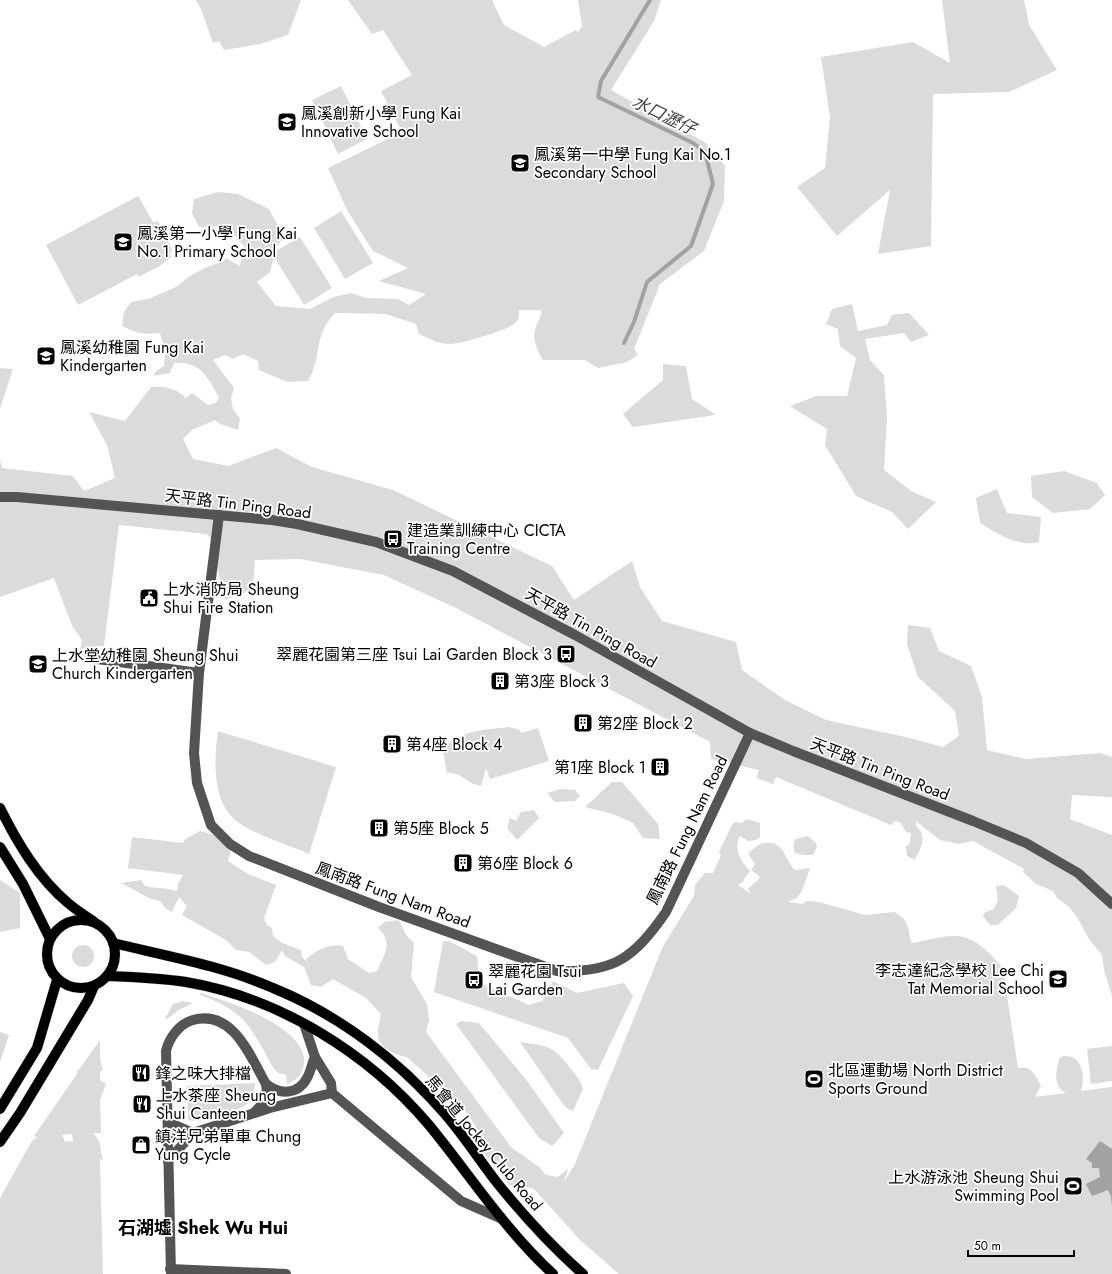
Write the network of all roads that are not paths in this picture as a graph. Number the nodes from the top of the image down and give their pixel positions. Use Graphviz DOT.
graph roads {
  1 [pos="0,490"];
  2 [pos="0,497"];
  3 [pos="17,497"];
  4 [pos="219,515"];
  5 [pos="90,658"];
  6 [pos="199,673"];
  7 [pos="750,733"];
  8 [pos="0,808"];
  9 [pos="0,847"];
  10 [pos="1112,904"];
  11 [pos="98,924"];
  12 [pos="50,938"];
  13 [pos="113,943"];
  14 [pos="107,976"];
  15 [pos="57,980"];
  16 [pos="94,986"];
  17 [pos="304,1024"];
  18 [pos="315,1057"];
  19 [pos="266,1084"];
  20 [pos="332,1093"];
  21 [pos="0,1109"];
  22 [pos="254,1113"];
  23 [pos="168,1122"];
  24 [pos="193,1133"];
  25 [pos="0,1142"];
  26 [pos="168,1160"];
  27 [pos="502,1219"];
  28 [pos="170,1272"];
  29 [pos="286,1274"];
  30 [pos="553,1274"];
  31 [pos="583,1274"];
  1 -- 3 [label="street, 天平路 Tin Ping Road"];
  2 -- 3 [label="street, 天平路 Tin Ping Road"];
  3 -- 4 [label="street, 天平路 Tin Ping Road"];
  4 -- 6 [label="street, 鳳南路 Fung Nam Road"];
  4 -- 7 [label="street, 天平路 Tin Ping Road"];
  5 -- 6 [label="street"];
  6 -- 7 [label="street, 鳳南路 Fung Nam Road"];
  7 -- 10 [label="street, 天平路 Tin Ping Road"];
  8 -- 11 [label="main road"];
  9 -- 12 [label="main road"];
  11 -- 12 [label="main road"];
  11 -- 13 [label="main road"];
  12 -- 15 [label="main road"];
  13 -- 14 [label="main road"];
  13 -- 31 [label="main road, 馬會道 Jockey Club Road"];
  14 -- 16 [label="main road"];
  14 -- 17 [label="main road, 馬會道 Jockey Club Road"];
  15 -- 16 [label="main road"];
  15 -- 21 [label="main road"];
  16 -- 25 [label="main road"];
  17 -- 18 [label="street"];
  17 -- 27 [label="main road, 馬會道 Jockey Club Road"];
  18 -- 19 [label="street"];
  18 -- 20 [label="street"];
  19 -- 22 [label="street"];
  19 -- 23 [label="street"];
  20 -- 22 [label="street"];
  20 -- 27 [label="street, 馬會道 Jockey Club Road"];
  22 -- 24 [label="street"];
  23 -- 24 [label="street"];
  23 -- 26 [label="street"];
  24 -- 26 [label="street"];
  26 -- 28 [label="street"];
  27 -- 30 [label="main road, 馬會道 Jockey Club Road"];
  28 -- 29 [label="street"];
}
